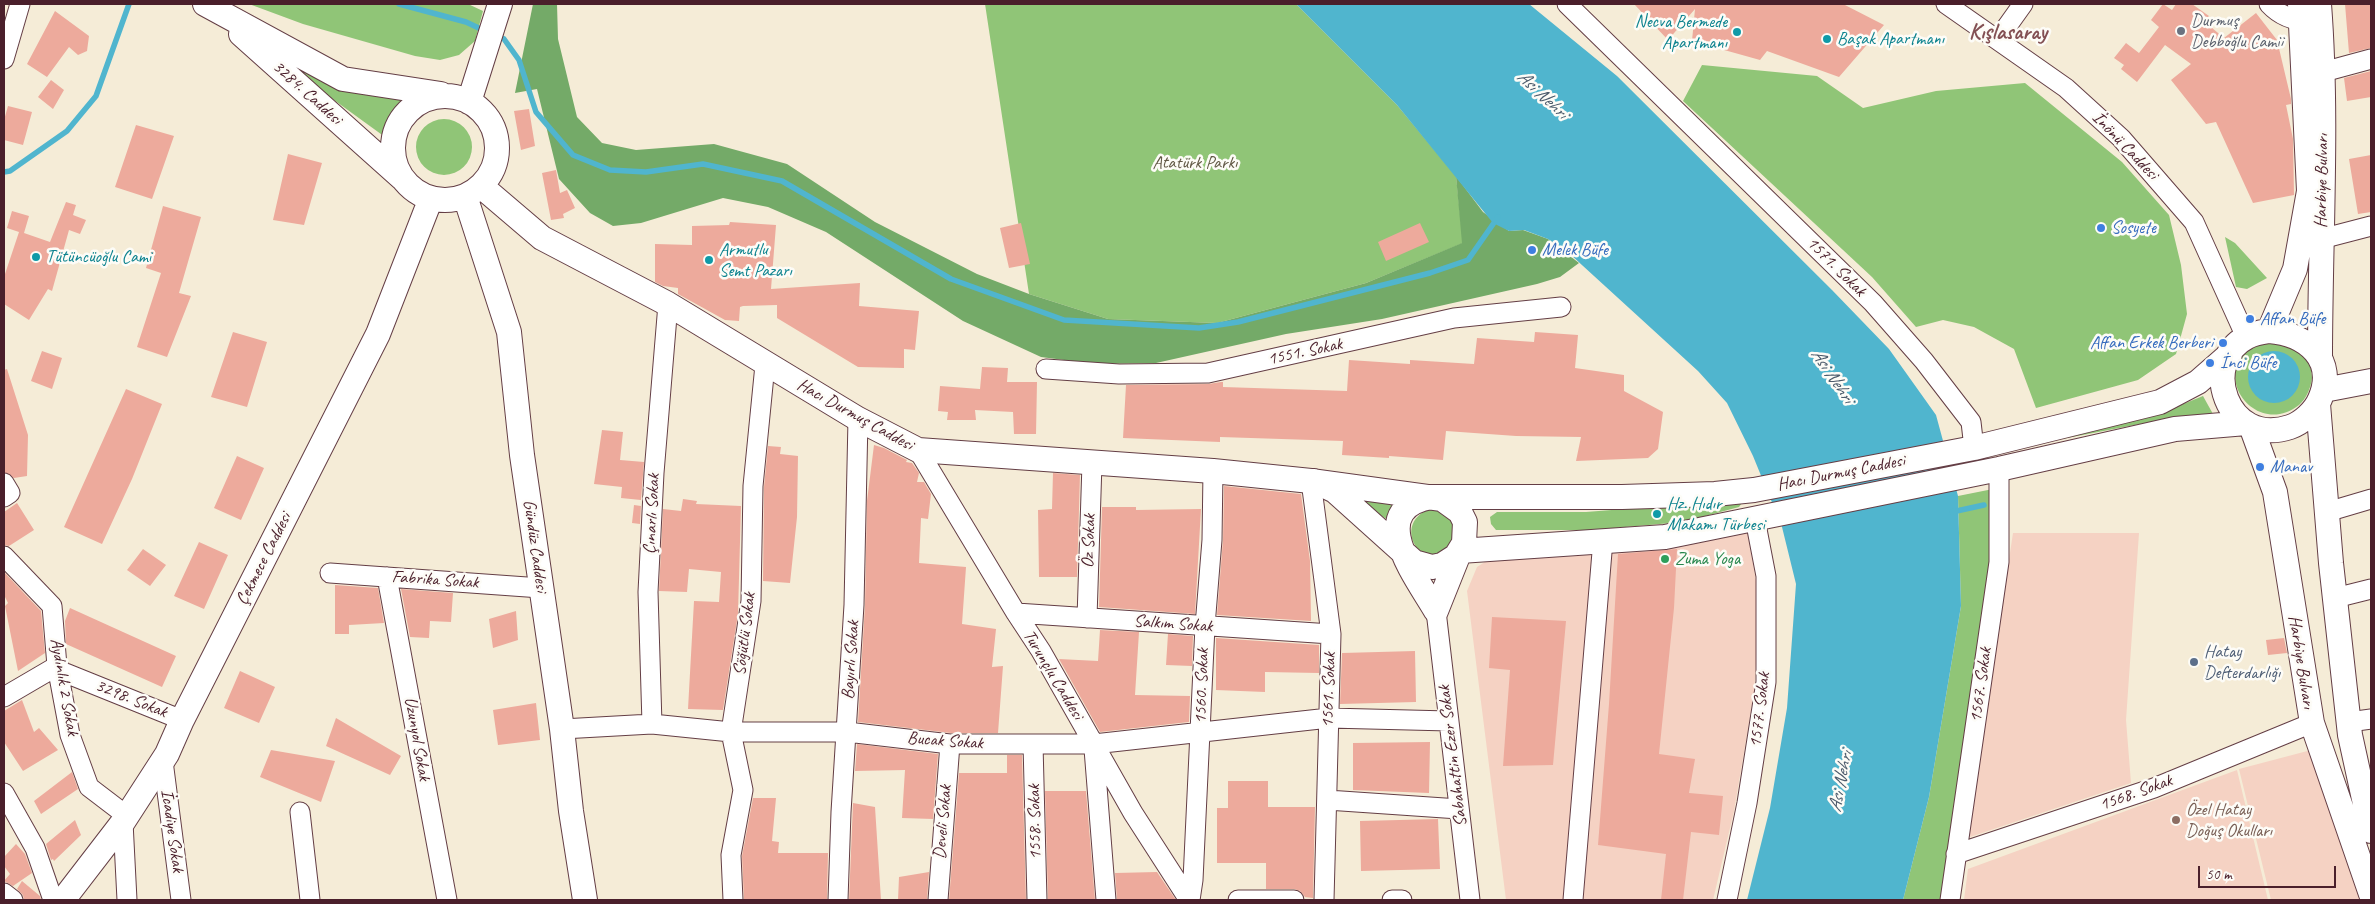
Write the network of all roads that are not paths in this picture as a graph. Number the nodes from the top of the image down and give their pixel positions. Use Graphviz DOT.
graph roads {
  1 [pos="20,4"];
  2 [pos="500,4"];
  3 [pos="1567,4"];
  4 [pos="1946,4"];
  5 [pos="2023,4"];
  6 [pos="2269,4"];
  7 [pos="208,6"];
  8 [pos="2310,12"];
  9 [pos="1998,39"];
  10 [pos="4,59"];
  11 [pos="2371,59"];
  12 [pos="2323,72"];
  13 [pos="446,95"];
  14 [pos="469,102"];
  15 [pos="403,179"];
  16 [pos="473,191"];
  17 [pos="431,198"];
  18 [pos="2371,226"];
  19 [pos="2320,239"];
  20 [pos="668,304"];
  21 [pos="1561,307"];
  22 [pos="2269,331"];
  23 [pos="2238,345"];
  24 [pos="2320,358"];
  25 [pos="765,365"];
  26 [pos="1046,368"];
  27 [pos="2371,381"];
  28 [pos="2321,397"];
  29 [pos="858,419"];
  30 [pos="2248,424"];
  31 [pos="1974,448"];
  32 [pos="918,450"];
  33 [pos="1092,463"];
  34 [pos="1992,470"];
  35 [pos="1213,471"];
  36 [pos="1313,481"];
  37 [pos="4,483"];
  38 [pos="4,496"];
  39 [pos="1431,497"];
  40 [pos="2371,499"];
  41 [pos="2327,512"];
  42 [pos="1755,519"];
  43 [pos="1603,540"];
  44 [pos="1460,551"];
  45 [pos="1402,552"];
  46 [pos="4,556"];
  47 [pos="330,573"];
  48 [pos="387,577"];
  49 [pos="541,588"];
  50 [pos="2371,589"];
  51 [pos="2335,598"];
  52 [pos="1436,611"];
  53 [pos="1016,613"];
  54 [pos="1087,618"];
  55 [pos="1205,626"];
  56 [pos="1331,634"];
  57 [pos="57,666"];
  58 [pos="4,697"];
  59 [pos="1329,718"];
  60 [pos="182,720"];
  61 [pos="2360,720"];
  62 [pos="1450,721"];
  63 [pos="2312,723"];
  64 [pos="652,724"];
  65 [pos="562,729"];
  66 [pos="731,732"];
  67 [pos="846,732"];
  68 [pos="1201,732"];
  69 [pos="950,744"];
  70 [pos="1033,744"];
  71 [pos="1094,744"];
  72 [pos="162,761"];
  73 [pos="4,793"];
  74 [pos="1327,800"];
  75 [pos="1459,809"];
  76 [pos="300,812"];
  77 [pos="125,819"];
  78 [pos="2371,831"];
  79 [pos="1956,854"];
  80 [pos="4,893"];
  81 [pos="2371,894"];
  82 [pos="13,900"];
  83 [pos="53,900"];
  84 [pos="63,900"];
  85 [pos="128,900"];
  86 [pos="181,900"];
  87 [pos="310,900"];
  88 [pos="447,900"];
  89 [pos="585,900"];
  90 [pos="733,900"];
  91 [pos="838,900"];
  92 [pos="938,900"];
  93 [pos="1037,900"];
  94 [pos="1106,900"];
  95 [pos="1190,900"];
  96 [pos="1238,900"];
  97 [pos="1294,900"];
  98 [pos="1312,900"];
  99 [pos="1324,900"];
  100 [pos="1340,900"];
  101 [pos="1392,900"];
  102 [pos="1402,900"];
  103 [pos="1470,900"];
  104 [pos="1573,900"];
  105 [pos="1726,900"];
  106 [pos="1950,900"];
  1 -- 10 [label="street"];
  2 -- 14 [label="main road"];
  3 -- 31 [label="street, 1571. Sokak"];
  4 -- 9 [label="street, İnönü Caddesi"];
  5 -- 9 [label="street"];
  6 -- 8 [label="street"];
  7 -- 13 [label="main road, 3284. Caddesi"];
  7 -- 15 [label="main road, 3284. Caddesi"];
  8 -- 12 [label="main road, Harbiye Bulvarı"];
  8 -- 22 [label="main road, Harbiye Bulvarı"];
  9 -- 23 [label="street, İnönü Caddesi"];
  11 -- 12 [label="street"];
  12 -- 19 [label="main road, Harbiye Bulvarı"];
  13 -- 14 [label="main road"];
  13 -- 15 [label="main road"];
  14 -- 16 [label="main road"];
  15 -- 17 [label="main road"];
  16 -- 17 [label="main road"];
  16 -- 20 [label="main road, Hacı Durmuş Caddesi"];
  16 -- 49 [label="main road, Gündüz Caddesi"];
  17 -- 60 [label="main road, Çekmece Caddesi"];
  18 -- 19 [label="street"];
  19 -- 24 [label="main road, Harbiye Bulvarı"];
  20 -- 25 [label="main road, Hacı Durmuş Caddesi"];
  20 -- 64 [label="street, Çınarlı Sokak"];
  21 -- 26 [label="street, 1551. Sokak"];
  22 -- 23 [label="main road"];
  22 -- 24 [label="main road"];
  23 -- 30 [label="main road, Harbiye Bulvarı"];
  23 -- 31 [label="main road, Hacı Durmuş Caddesi"];
  24 -- 28 [label="main road, Harbiye Bulvarı"];
  25 -- 29 [label="main road, Hacı Durmuş Caddesi"];
  25 -- 66 [label="street, Söğütlü Sokak"];
  27 -- 28 [label="main road"];
  28 -- 30 [label="main road"];
  28 -- 41 [label="main road, Harbiye Bulvarı"];
  29 -- 32 [label="main road, Hacı Durmuş Caddesi"];
  29 -- 67 [label="street, Bayırlı Sokak"];
  30 -- 34 [label="main road, Hacı Durmuş Caddesi"];
  30 -- 63 [label="main road, Harbiye Bulvarı"];
  31 -- 39 [label="main road, Hacı Durmuş Caddesi"];
  32 -- 33 [label="main road, Hacı Durmuş Caddesi"];
  32 -- 53 [label="street, Turunçlu Caddesi"];
  33 -- 35 [label="main road, Hacı Durmuş Caddesi"];
  33 -- 54 [label="street, Öz Sokak"];
  34 -- 42 [label="main road, Hacı Durmuş Caddesi"];
  34 -- 79 [label="street, 1567. Sokak"];
  35 -- 36 [label="main road, Hacı Durmuş Caddesi"];
  35 -- 55 [label="street, 1560. Sokak"];
  36 -- 39 [label="main road, Hacı Durmuş Caddesi"];
  36 -- 45 [label="main road, Hacı Durmuş Caddesi"];
  36 -- 56 [label="street, 1561. Sokak"];
  37 -- 38 [label="street"];
  39 -- 44 [label="main road, Hacı Durmuş Caddesi"];
  39 -- 45 [label="main road, Hacı Durmuş Caddesi"];
  40 -- 41 [label="street"];
  41 -- 51 [label="main road, Harbiye Bulvarı"];
  42 -- 43 [label="main road, Hacı Durmuş Caddesi"];
  42 -- 105 [label="street, 1577. Sokak"];
  43 -- 44 [label="main road, Hacı Durmuş Caddesi"];
  43 -- 104 [label="street"];
  44 -- 45 [label="main road, Hacı Durmuş Caddesi"];
  44 -- 52 [label="main road, Sabahattin Ezer Sokak"];
  45 -- 52 [label="main road, Sabahattin Ezer Sokak"];
  46 -- 57 [label="street, Aydınlık 2 Sokak"];
  47 -- 48 [label="street, Fabrika Sokak"];
  48 -- 49 [label="street, Fabrika Sokak"];
  48 -- 88 [label="street, Uzunyol Sokak"];
  49 -- 65 [label="main road, Gündüz Caddesi"];
  50 -- 51 [label="street"];
  51 -- 61 [label="main road, Harbiye Bulvarı"];
  52 -- 62 [label="street, Sabahattin Ezer Sokak"];
  53 -- 54 [label="street, Salkım Sokak"];
  53 -- 71 [label="street, Turunçlu Caddesi"];
  54 -- 55 [label="street, Salkım Sokak"];
  55 -- 56 [label="street, Salkım Sokak"];
  55 -- 68 [label="street, 1560. Sokak"];
  56 -- 59 [label="street, 1561. Sokak"];
  57 -- 58 [label="street"];
  57 -- 60 [label="street, 3298. Sokak"];
  57 -- 77 [label="street, Aydınlık 2 Sokak"];
  59 -- 62 [label="street, Bucak Sokak"];
  59 -- 68 [label="street, Bucak Sokak"];
  59 -- 74 [label="street, 1561. Sokak"];
  60 -- 72 [label="main road, Çekmece Caddesi"];
  61 -- 78 [label="main road, Harbiye Bulvarı"];
  62 -- 75 [label="street, Sabahattin Ezer Sokak"];
  63 -- 79 [label="street, 1568. Sokak"];
  63 -- 81 [label="main road, Harbiye Bulvarı"];
  64 -- 65 [label="street, Bucak Sokak"];
  64 -- 66 [label="street, Bucak Sokak"];
  65 -- 89 [label="main road, Gündüz Caddesi"];
  66 -- 67 [label="street, Bucak Sokak"];
  66 -- 90 [label="street, Söğütlü Sokak"];
  67 -- 69 [label="street, Bucak Sokak"];
  67 -- 91 [label="street, Bayırlı Sokak"];
  68 -- 71 [label="street, Bucak Sokak"];
  68 -- 95 [label="street, 1560. Sokak"];
  69 -- 70 [label="street, Bucak Sokak"];
  69 -- 92 [label="street, Develi Sokak"];
  70 -- 71 [label="street, Bucak Sokak"];
  70 -- 93 [label="street, 1558. Sokak"];
  71 -- 94 [label="street"];
  71 -- 95 [label="street, Turunçlu Caddesi"];
  72 -- 77 [label="main road, Çekmece Caddesi"];
  72 -- 86 [label="street, İcadiye Sokak"];
  73 -- 83 [label="street"];
  74 -- 75 [label="street"];
  74 -- 99 [label="street, 1561. Sokak"];
  75 -- 103 [label="street, Sabahattin Ezer Sokak"];
  76 -- 87 [label="street"];
  77 -- 84 [label="main road, Çekmece Caddesi"];
  77 -- 85 [label="street"];
  79 -- 106 [label="street, 1567. Sokak"];
  80 -- 82 [label="street"];
  96 -- 97 [label="street"];
  98 -- 99 [label="street"];
  99 -- 100 [label="street"];
  101 -- 102 [label="street"];
}
